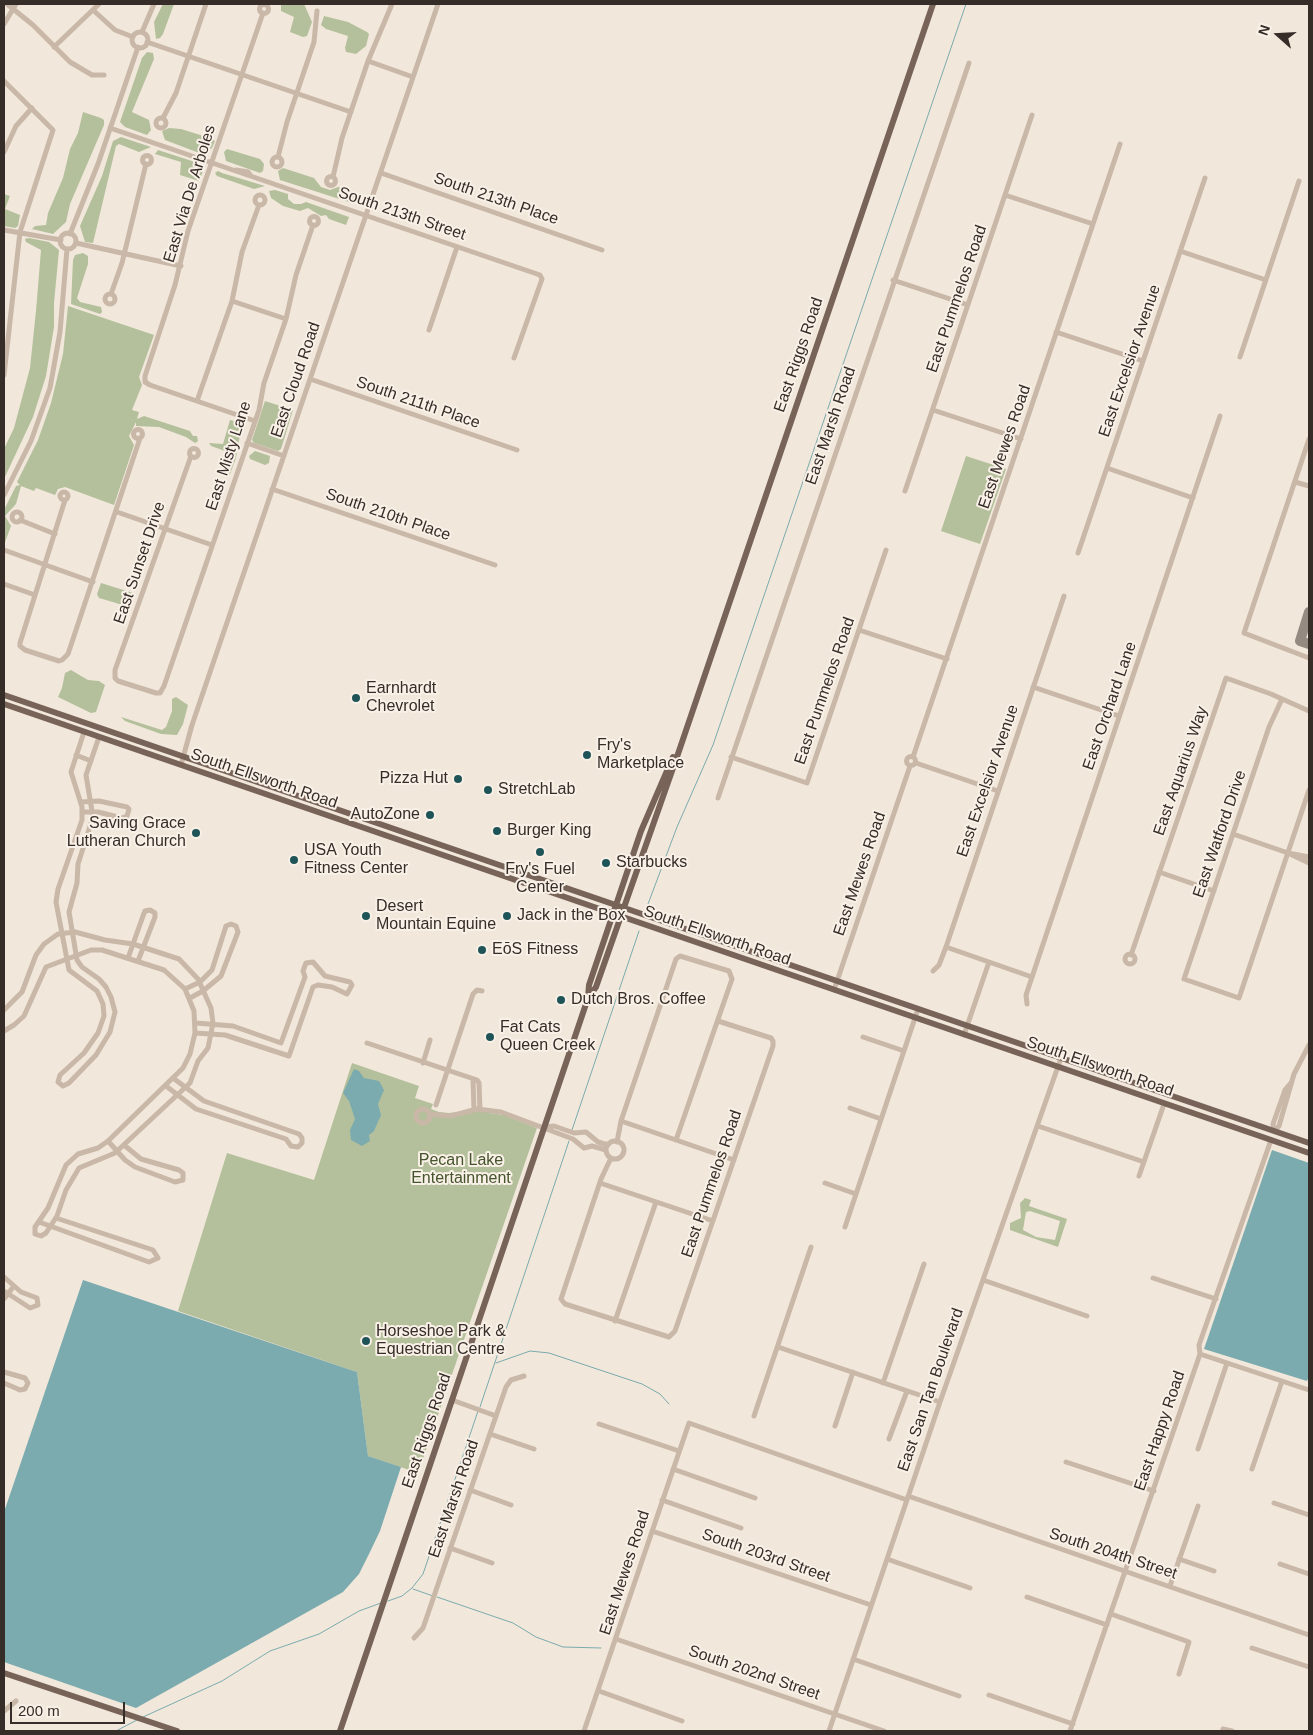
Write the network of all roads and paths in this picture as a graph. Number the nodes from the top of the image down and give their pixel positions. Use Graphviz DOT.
graph roads {
  1 [pos="7,4"];
  2 [pos="98,4"];
  3 [pos="154,4"];
  4 [pos="206,4"];
  5 [pos="392,4"];
  6 [pos="438,4"];
  7 [pos="932,4"];
  8 [pos="15,6"];
  9 [pos="93,10"];
  10 [pos="317,11"];
  11 [pos="263,14"];
  12 [pos="4,24"];
  13 [pos="142,32"];
  14 [pos="133,37"];
  15 [pos="147,42"];
  16 [pos="54,47"];
  17 [pos="138,47"];
  18 [pos="188,56"];
  19 [pos="368,62"];
  20 [pos="969,63"];
  21 [pos="242,74"];
  22 [pos="104,75"];
  23 [pos="414,77"];
  24 [pos="4,81"];
  25 [pos="297,93"];
  26 [pos="32,108"];
  27 [pos="351,112"];
  28 [pos="1032,115"];
  29 [pos="163,118"];
  30 [pos="110,128"];
  31 [pos="1120,144"];
  32 [pos="4,152"];
  33 [pos="278,157"];
  34 [pos="212,162"];
  35 [pos="146,164"];
  36 [pos="381,173"];
  37 [pos="333,177"];
  38 [pos="1204,178"];
  39 [pos="1299,181"];
  40 [pos="1005,195"];
  41 [pos="259,205"];
  42 [pos="366,215"];
  43 [pos="1093,224"];
  44 [pos="313,225"];
  45 [pos="4,230"];
  46 [pos="20,232"];
  47 [pos="70,234"];
  48 [pos="60,240"];
  49 [pos="76,243"];
  50 [pos="457,247"];
  51 [pos="67,249"];
  52 [pos="602,250"];
  53 [pos="1180,251"];
  54 [pos="124,254"];
  55 [pos="180,266"];
  56 [pos="894,280"];
  57 [pos="1266,280"];
  58 [pos="111,294"];
  59 [pos="232,300"];
  60 [pos="968,306"];
  61 [pos="286,319"];
  62 [pos="429,330"];
  63 [pos="1056,332"];
  64 [pos="1240,357"];
  65 [pos="514,358"];
  66 [pos="1143,361"];
  67 [pos="4,372"];
  68 [pos="310,379"];
  69 [pos="197,401"];
  70 [pos="933,410"];
  71 [pos="1220,416"];
  72 [pos="255,421"];
  73 [pos="140,438"];
  74 [pos="1021,439"];
  75 [pos="1309,439"];
  76 [pos="247,443"];
  77 [pos="517,450"];
  78 [pos="191,456"];
  79 [pos="284,456"];
  80 [pos="1107,468"];
  81 [pos="1295,482"];
  82 [pos="1309,486"];
  83 [pos="272,489"];
  84 [pos="905,491"];
  85 [pos="4,494"];
  86 [pos="1193,498"];
  87 [pos="65,500"];
  88 [pos="116,512"];
  89 [pos="20,520"];
  90 [pos="165,528"];
  91 [pos="55,534"];
  92 [pos="212,545"];
  93 [pos="4,550"];
  94 [pos="886,550"];
  95 [pos="1078,553"];
  96 [pos="495,565"];
  97 [pos="45,566"];
  98 [pos="93,582"];
  99 [pos="4,584"];
  100 [pos="35,595"];
  101 [pos="1064,596"];
  102 [pos="859,630"];
  103 [pos="1309,658"];
  104 [pos="947,659"];
  105 [pos="1033,687"];
  106 [pos="160,693"];
  107 [pos="4,695"];
  108 [pos="1282,698"];
  109 [pos="4,704"];
  110 [pos="1309,711"];
  111 [pos="1120,716"];
  112 [pos="84,732"];
  113 [pos="113,732"];
  114 [pos="99,737"];
  115 [pos="76,755"];
  116 [pos="183,756"];
  117 [pos="731,757"];
  118 [pos="91,761"];
  119 [pos="913,762"];
  120 [pos="181,765"];
  121 [pos="1309,790"];
  122 [pos="998,791"];
  123 [pos="718,798"];
  124 [pos="91,800"];
  125 [pos="310,800"];
  126 [pos="81,802"];
  127 [pos="308,809"];
  128 [pos="83,812"];
  129 [pos="92,812"];
  130 [pos="404,832"];
  131 [pos="1233,834"];
  132 [pos="401,841"];
  133 [pos="1288,853"];
  134 [pos="1309,857"];
  135 [pos="1309,862"];
  136 [pos="1159,872"];
  137 [pos="1214,891"];
  138 [pos="620,905"];
  139 [pos="613,915"];
  140 [pos="620,918"];
  141 [pos="68,932"];
  142 [pos="133,944"];
  143 [pos="143,947"];
  144 [pos="946,947"];
  145 [pos="1131,955"];
  146 [pos="70,956"];
  147 [pos="128,958"];
  148 [pos="138,961"];
  149 [pos="989,962"];
  150 [pos="933,971"];
  151 [pos="1032,976"];
  152 [pos="837,981"];
  153 [pos="200,982"];
  154 [pos="185,989"];
  155 [pos="834,990"];
  156 [pos="204,991"];
  157 [pos="482,991"];
  158 [pos="190,998"];
  159 [pos="588,998"];
  160 [pos="1027,1004"];
  161 [pos="918,1009"];
  162 [pos="4,1010"];
  163 [pos="104,1012"];
  164 [pos="114,1012"];
  165 [pos="915,1018"];
  166 [pos="718,1021"];
  167 [pos="103,1022"];
  168 [pos="196,1023"];
  169 [pos="213,1023"];
  170 [pos="112,1024"];
  171 [pos="967,1026"];
  172 [pos="4,1031"];
  173 [pos="195,1033"];
  174 [pos="212,1034"];
  175 [pos="964,1035"];
  176 [pos="864,1037"];
  177 [pos="430,1040"];
  178 [pos="367,1044"];
  179 [pos="1309,1045"];
  180 [pos="904,1051"];
  181 [pos="1061,1058"];
  182 [pos="423,1063"];
  183 [pos="1058,1067"];
  184 [pos="448,1071"];
  185 [pos="173,1078"];
  186 [pos="166,1086"];
  187 [pos="186,1088"];
  188 [pos="477,1093"];
  189 [pos="178,1095"];
  190 [pos="1164,1104"];
  191 [pos="436,1105"];
  192 [pos="850,1108"];
  193 [pos="474,1110"];
  194 [pos="480,1110"];
  195 [pos="429,1114"];
  196 [pos="881,1119"];
  197 [pos="621,1121"];
  198 [pos="1038,1126"];
  199 [pos="545,1127"];
  200 [pos="1274,1131"];
  201 [pos="574,1136"];
  202 [pos="676,1140"];
  203 [pos="1272,1140"];
  204 [pos="108,1141"];
  205 [pos="617,1142"];
  206 [pos="1309,1143"];
  207 [pos="124,1145"];
  208 [pos="607,1148"];
  209 [pos="116,1151"];
  210 [pos="1309,1153"];
  211 [pos="611,1158"];
  212 [pos="734,1160"];
  213 [pos="1144,1162"];
  214 [pos="1139,1176"];
  215 [pos="600,1183"];
  216 [pos="825,1183"];
  217 [pos="856,1194"];
  218 [pos="656,1202"];
  219 [pos="56,1218"];
  220 [pos="713,1221"];
  221 [pos="39,1222"];
  222 [pos="50,1226"];
  223 [pos="846,1226"];
  224 [pos="811,1247"];
  225 [pos="924,1264"];
  226 [pos="4,1277"];
  227 [pos="1153,1278"];
  228 [pos="983,1280"];
  229 [pos="14,1286"];
  230 [pos="5,1295"];
  231 [pos="1216,1299"];
  232 [pos="1087,1316"];
  233 [pos="615,1321"];
  234 [pos="778,1347"];
  235 [pos="1200,1354"];
  236 [pos="1227,1363"];
  237 [pos="4,1372"];
  238 [pos="853,1372"];
  239 [pos="524,1376"];
  240 [pos="1282,1381"];
  241 [pos="4,1383"];
  242 [pos="883,1383"];
  243 [pos="1309,1390"];
  244 [pos="907,1391"];
  245 [pos="452,1400"];
  246 [pos="940,1402"];
  247 [pos="496,1416"];
  248 [pos="754,1416"];
  249 [pos="689,1423"];
  250 [pos="599,1424"];
  251 [pos="835,1426"];
  252 [pos="490,1434"];
  253 [pos="889,1439"];
  254 [pos="534,1449"];
  255 [pos="1198,1449"];
  256 [pos="679,1452"];
  257 [pos="1066,1462"];
  258 [pos="1252,1468"];
  259 [pos="673,1469"];
  260 [pos="470,1490"];
  261 [pos="1154,1492"];
  262 [pos="755,1498"];
  263 [pos="908,1498"];
  264 [pos="662,1500"];
  265 [pos="1274,1503"];
  266 [pos="511,1505"];
  267 [pos="1198,1506"];
  268 [pos="1309,1514"];
  269 [pos="741,1528"];
  270 [pos="652,1531"];
  271 [pos="450,1548"];
  272 [pos="887,1559"];
  273 [pos="1180,1559"];
  274 [pos="492,1562"];
  275 [pos="1280,1564"];
  276 [pos="1214,1570"];
  277 [pos="1126,1571"];
  278 [pos="1309,1574"];
  279 [pos="1170,1586"];
  280 [pos="970,1588"];
  281 [pos="1027,1597"];
  282 [pos="871,1605"];
  283 [pos="1111,1614"];
  284 [pos="1107,1625"];
  285 [pos="1309,1635"];
  286 [pos="414,1638"];
  287 [pos="616,1639"];
  288 [pos="1252,1648"];
  289 [pos="853,1659"];
  290 [pos="1309,1667"];
  291 [pos="4,1673"];
  292 [pos="1179,1674"];
  293 [pos="599,1691"];
  294 [pos="989,1695"];
  295 [pos="959,1696"];
  296 [pos="16,1701"];
  297 [pos="4,1711"];
  298 [pos="834,1714"];
  299 [pos="682,1721"];
  300 [pos="1073,1724"];
  301 [pos="1223,1729"];
  302 [pos="177,1731"];
  303 [pos="340,1731"];
  304 [pos="584,1731"];
  305 [pos="828,1731"];
  306 [pos="884,1731"];
  307 [pos="1070,1731"];
  308 [pos="1232,1731"];
  1 -- 8 [label="street"];
  2 -- 9 [label="street"];
  3 -- 13 [label="street"];
  4 -- 18 [label="street"];
  5 -- 19 [label="street"];
  6 -- 23 [label="street, East Cloud Road"];
  7 -- 138 [label="main road, East Riggs Road"];
  8 -- 12 [label="street"];
  8 -- 16 [label="street"];
  9 -- 14 [label="street"];
  9 -- 16 [label="street"];
  10 -- 25 [label="street"];
  11 -- 21 [label="street, East Via De Arboles"];
  13 -- 14 [label="street"];
  13 -- 15 [label="street"];
  14 -- 17 [label="street"];
  15 -- 17 [label="street"];
  15 -- 18 [label="street"];
  16 -- 22 [label="street"];
  17 -- 30 [label="street"];
  18 -- 21 [label="street"];
  18 -- 29 [label="street"];
  19 -- 23 [label="street"];
  19 -- 27 [label="street"];
  20 -- 56 [label="street, East Marsh Road"];
  21 -- 25 [label="street"];
  21 -- 34 [label="street, East Via De Arboles"];
  23 -- 36 [label="street, East Cloud Road"];
  24 -- 26 [label="street"];
  25 -- 27 [label="street"];
  25 -- 33 [label="street"];
  26 -- 32 [label="street"];
  26 -- 46 [label="street"];
  27 -- 37 [label="street"];
  28 -- 40 [label="street, East Pummelos Road"];
  30 -- 34 [label="street, South 213th Street"];
  30 -- 47 [label="street"];
  31 -- 43 [label="street, East Mewes Road"];
  34 -- 42 [label="street, South 213th Street"];
  34 -- 55 [label="street, East Via De Arboles"];
  35 -- 54 [label="street"];
  36 -- 42 [label="street, East Cloud Road"];
  36 -- 52 [label="street, South 213th Place"];
  38 -- 53 [label="street, East Excelsior Avenue"];
  39 -- 57 [label="street"];
  40 -- 43 [label="street"];
  40 -- 60 [label="street, East Pummelos Road"];
  41 -- 59 [label="street"];
  42 -- 50 [label="street, South 213th Street"];
  42 -- 68 [label="street, East Cloud Road"];
  43 -- 63 [label="street, East Mewes Road"];
  44 -- 61 [label="street, East Misty Lane"];
  45 -- 46 [label="street"];
  46 -- 48 [label="street"];
  46 -- 67 [label="street"];
  47 -- 48 [label="street"];
  47 -- 49 [label="street"];
  48 -- 51 [label="street"];
  49 -- 51 [label="street"];
  49 -- 54 [label="street"];
  50 -- 62 [label="street"];
  50 -- 65 [label="street, South 213th Street"];
  51 -- 85 [label="street"];
  53 -- 57 [label="street"];
  53 -- 66 [label="street, East Excelsior Avenue"];
  54 -- 55 [label="street"];
  54 -- 58 [label="street"];
  55 -- 69 [label="street, East Via De Arboles"];
  56 -- 60 [label="street"];
  56 -- 117 [label="street, East Marsh Road"];
  57 -- 64 [label="street"];
  59 -- 61 [label="street"];
  59 -- 69 [label="street"];
  60 -- 70 [label="street, East Pummelos Road"];
  61 -- 72 [label="street, East Misty Lane"];
  63 -- 66 [label="street"];
  63 -- 74 [label="street, East Mewes Road"];
  66 -- 80 [label="street, East Excelsior Avenue"];
  68 -- 77 [label="street, South 211th Place"];
  68 -- 79 [label="street, East Cloud Road"];
  69 -- 72 [label="street"];
  70 -- 74 [label="street"];
  70 -- 84 [label="street, East Pummelos Road"];
  71 -- 86 [label="street, East Orchard Lane"];
  72 -- 76 [label="street, East Misty Lane"];
  73 -- 88 [label="street"];
  74 -- 104 [label="street, East Mewes Road"];
  75 -- 81 [label="street"];
  76 -- 79 [label="street"];
  76 -- 92 [label="street, East Misty Lane"];
  78 -- 90 [label="street, East Sunset Drive"];
  79 -- 83 [label="street, East Cloud Road"];
  80 -- 86 [label="street"];
  80 -- 95 [label="street, East Excelsior Avenue"];
  81 -- 82 [label="street"];
  81 -- 103 [label="street"];
  83 -- 96 [label="street, South 210th Place"];
  83 -- 116 [label="street, East Cloud Road"];
  86 -- 111 [label="street, East Orchard Lane"];
  87 -- 91 [label="street"];
  88 -- 90 [label="street"];
  88 -- 98 [label="street"];
  89 -- 91 [label="street"];
  90 -- 92 [label="street"];
  90 -- 106 [label="street, East Sunset Drive"];
  91 -- 97 [label="street"];
  92 -- 106 [label="street, East Misty Lane"];
  93 -- 97 [label="street"];
  94 -- 102 [label="street, East Pummelos Road"];
  97 -- 98 [label="street"];
  97 -- 100 [label="street"];
  98 -- 100 [label="street"];
  99 -- 100 [label="street"];
  101 -- 105 [label="street, East Excelsior Avenue"];
  102 -- 104 [label="street"];
  102 -- 117 [label="street, East Pummelos Road"];
  104 -- 119 [label="street, East Mewes Road"];
  105 -- 111 [label="street"];
  105 -- 122 [label="street, East Excelsior Avenue"];
  107 -- 113 [label="main road, South Ellsworth Road"];
  108 -- 110 [label="street"];
  108 -- 131 [label="street, East Watford Drive"];
  108 -- 136 [label="street, East Aquarius Way"];
  109 -- 112 [label="main road, South Ellsworth Road"];
  111 -- 151 [label="street, East Orchard Lane"];
  112 -- 113 [label="main road"];
  112 -- 114 [label="main road, South Ellsworth Road"];
  112 -- 115 [label="street"];
  113 -- 116 [label="main road, South Ellsworth Road"];
  114 -- 118 [label="street"];
  114 -- 120 [label="main road, South Ellsworth Road"];
  115 -- 118 [label="street"];
  115 -- 126 [label="street"];
  116 -- 120 [label="street, East Cloud Road"];
  116 -- 125 [label="main road, South Ellsworth Road"];
  117 -- 123 [label="street, East Marsh Road"];
  118 -- 124 [label="street"];
  119 -- 122 [label="street"];
  119 -- 152 [label="street, East Mewes Road"];
  120 -- 127 [label="main road, South Ellsworth Road"];
  121 -- 133 [label="street"];
  122 -- 144 [label="street, East Excelsior Avenue"];
  124 -- 126 [label="street"];
  124 -- 129 [label="street"];
  124 -- 129 [label="street"];
  125 -- 127 [label="main road"];
  125 -- 130 [label="main road, South Ellsworth Road"];
  126 -- 128 [label="street"];
  127 -- 132 [label="main road, South Ellsworth Road"];
  128 -- 129 [label="street"];
  128 -- 141 [label="street"];
  129 -- 141 [label="street"];
  130 -- 132 [label="main road"];
  130 -- 138 [label="main road, South Ellsworth Road"];
  131 -- 133 [label="street"];
  131 -- 137 [label="street, East Watford Drive"];
  132 -- 139 [label="main road, South Ellsworth Road"];
  133 -- 134 [label="street"];
  133 -- 135 [label="street"];
  133 -- 137 [label="street, East Watford Drive"];
  136 -- 137 [label="street"];
  136 -- 145 [label="street, East Aquarius Way"];
  138 -- 139 [label="main road, East Riggs Road"];
  138 -- 140 [label="main road, East Riggs Road"];
  138 -- 152 [label="main road, South Ellsworth Road"];
  139 -- 140 [label="main road, South Ellsworth Road"];
  139 -- 159 [label="main road, East Riggs Road"];
  140 -- 155 [label="main road, South Ellsworth Road"];
  140 -- 159 [label="main road, East Riggs Road"];
  141 -- 142 [label="street"];
  141 -- 146 [label="street"];
  141 -- 146 [label="street"];
  141 -- 162 [label="street"];
  142 -- 143 [label="street"];
  142 -- 143 [label="street"];
  142 -- 147 [label="street"];
  143 -- 148 [label="street"];
  143 -- 153 [label="street"];
  144 -- 149 [label="street"];
  144 -- 150 [label="street, East Excelsior Avenue"];
  146 -- 147 [label="street"];
  146 -- 163 [label="street"];
  146 -- 164 [label="street"];
  146 -- 172 [label="street"];
  147 -- 148 [label="street"];
  148 -- 154 [label="street"];
  149 -- 151 [label="street"];
  149 -- 171 [label="street"];
  151 -- 160 [label="street, East Orchard Lane"];
  152 -- 155 [label="street, East Mewes Road"];
  152 -- 161 [label="main road, South Ellsworth Road"];
  153 -- 154 [label="street"];
  153 -- 156 [label="street"];
  153 -- 156 [label="street"];
  154 -- 158 [label="street"];
  155 -- 165 [label="main road, South Ellsworth Road"];
  156 -- 158 [label="street"];
  156 -- 169 [label="street"];
  157 -- 184 [label="street"];
  158 -- 168 [label="street"];
  159 -- 199 [label="main road, East Riggs Road"];
  161 -- 165 [label="street"];
  161 -- 171 [label="main road, South Ellsworth Road"];
  163 -- 164 [label="street"];
  163 -- 167 [label="street"];
  164 -- 170 [label="street"];
  165 -- 175 [label="main road, South Ellsworth Road"];
  165 -- 180 [label="street"];
  166 -- 197 [label="street"];
  166 -- 202 [label="street"];
  166 -- 212 [label="street, East Pummelos Road"];
  167 -- 170 [label="street"];
  167 -- 170 [label="street"];
  168 -- 169 [label="street"];
  168 -- 173 [label="street"];
  169 -- 174 [label="street"];
  169 -- 174 [label="street"];
  171 -- 175 [label="street"];
  171 -- 181 [label="main road, South Ellsworth Road"];
  173 -- 174 [label="street"];
  173 -- 185 [label="street"];
  174 -- 187 [label="street"];
  175 -- 183 [label="main road, South Ellsworth Road"];
  176 -- 180 [label="street"];
  177 -- 182 [label="street"];
  178 -- 182 [label="street"];
  179 -- 200 [label="street"];
  180 -- 196 [label="street"];
  181 -- 183 [label="street, East San Tan Boulevard"];
  181 -- 200 [label="main road, South Ellsworth Road"];
  182 -- 184 [label="street"];
  183 -- 190 [label="main road, South Ellsworth Road"];
  183 -- 198 [label="street, East San Tan Boulevard"];
  184 -- 188 [label="street"];
  184 -- 191 [label="street"];
  185 -- 186 [label="street"];
  185 -- 187 [label="street"];
  186 -- 189 [label="street"];
  186 -- 204 [label="street"];
  187 -- 189 [label="street"];
  187 -- 189 [label="street"];
  188 -- 193 [label="street"];
  188 -- 194 [label="street"];
  189 -- 207 [label="street"];
  190 -- 203 [label="main road, South Ellsworth Road"];
  190 -- 213 [label="street"];
  192 -- 196 [label="street"];
  193 -- 194 [label="street"];
  193 -- 195 [label="street"];
  194 -- 199 [label="street"];
  196 -- 217 [label="street"];
  197 -- 202 [label="street"];
  197 -- 205 [label="street"];
  198 -- 213 [label="street"];
  198 -- 228 [label="street, East San Tan Boulevard"];
  199 -- 201 [label="street"];
  199 -- 245 [label="main road, East Riggs Road"];
  200 -- 206 [label="main road, South Ellsworth Road"];
  201 -- 208 [label="street"];
  201 -- 208 [label="street"];
  202 -- 212 [label="street"];
  203 -- 210 [label="main road, South Ellsworth Road"];
  203 -- 231 [label="street, East Happy Road"];
  204 -- 209 [label="street"];
  204 -- 221 [label="street"];
  205 -- 208 [label="street"];
  205 -- 211 [label="street"];
  207 -- 209 [label="street"];
  207 -- 209 [label="street"];
  208 -- 211 [label="street"];
  209 -- 219 [label="street"];
  211 -- 215 [label="street"];
  212 -- 220 [label="street, East Pummelos Road"];
  213 -- 214 [label="street"];
  215 -- 218 [label="street"];
  215 -- 233 [label="street"];
  216 -- 217 [label="street"];
  217 -- 223 [label="street"];
  218 -- 220 [label="street"];
  218 -- 233 [label="street"];
  219 -- 222 [label="street"];
  219 -- 222 [label="street"];
  220 -- 233 [label="street, East Pummelos Road"];
  221 -- 222 [label="street"];
  221 -- 222 [label="street"];
  224 -- 234 [label="street"];
  225 -- 242 [label="street"];
  226 -- 229 [label="street"];
  227 -- 231 [label="street"];
  228 -- 232 [label="street"];
  228 -- 246 [label="street, East San Tan Boulevard"];
  229 -- 230 [label="street"];
  229 -- 230 [label="street"];
  231 -- 235 [label="street, East Happy Road"];
  234 -- 238 [label="street"];
  234 -- 248 [label="street"];
  235 -- 236 [label="street"];
  235 -- 261 [label="street, East Happy Road"];
  236 -- 240 [label="street"];
  236 -- 255 [label="street"];
  237 -- 241 [label="street"];
  238 -- 242 [label="street"];
  238 -- 251 [label="street"];
  239 -- 247 [label="street, East Marsh Road"];
  240 -- 243 [label="street"];
  240 -- 258 [label="street"];
  242 -- 244 [label="street"];
  244 -- 246 [label="street"];
  244 -- 253 [label="street"];
  245 -- 247 [label="street"];
  245 -- 303 [label="main road, East Riggs Road"];
  246 -- 263 [label="street, East San Tan Boulevard"];
  247 -- 252 [label="street, East Marsh Road"];
  249 -- 256 [label="street, East Mewes Road"];
  249 -- 263 [label="street, South 204th Street"];
  250 -- 256 [label="street"];
  252 -- 254 [label="street"];
  252 -- 260 [label="street, East Marsh Road"];
  256 -- 259 [label="street, East Mewes Road"];
  257 -- 261 [label="street"];
  259 -- 262 [label="street"];
  259 -- 264 [label="street, East Mewes Road"];
  260 -- 266 [label="street"];
  260 -- 271 [label="street, East Marsh Road"];
  261 -- 277 [label="street, East Happy Road"];
  263 -- 272 [label="street, East San Tan Boulevard"];
  263 -- 277 [label="street, South 204th Street"];
  264 -- 269 [label="street"];
  264 -- 270 [label="street, East Mewes Road"];
  265 -- 268 [label="street"];
  267 -- 273 [label="street"];
  270 -- 282 [label="street, South 203rd Street"];
  270 -- 287 [label="street, East Mewes Road"];
  271 -- 274 [label="street"];
  271 -- 286 [label="street, East Marsh Road"];
  272 -- 280 [label="street"];
  272 -- 282 [label="street, East San Tan Boulevard"];
  273 -- 276 [label="street"];
  273 -- 279 [label="street"];
  275 -- 278 [label="street"];
  277 -- 279 [label="street, South 204th Street"];
  277 -- 283 [label="street, East Happy Road"];
  279 -- 285 [label="street, South 204th Street"];
  281 -- 284 [label="street"];
  282 -- 289 [label="street, East San Tan Boulevard"];
  283 -- 284 [label="street, East Happy Road"];
  283 -- 292 [label="street"];
  284 -- 300 [label="street, East Happy Road"];
  287 -- 293 [label="street, East Mewes Road"];
  287 -- 298 [label="street, South 202nd Street"];
  288 -- 290 [label="street"];
  289 -- 295 [label="street"];
  289 -- 298 [label="street, East San Tan Boulevard"];
  291 -- 302 [label="main road"];
  293 -- 299 [label="street"];
  293 -- 304 [label="street, East Mewes Road"];
  294 -- 300 [label="street"];
  296 -- 297 [label="street"];
  298 -- 305 [label="street, East San Tan Boulevard"];
  298 -- 306 [label="street, South 202nd Street"];
  300 -- 307 [label="street, East Happy Road"];
  301 -- 308 [label="street"];
}
